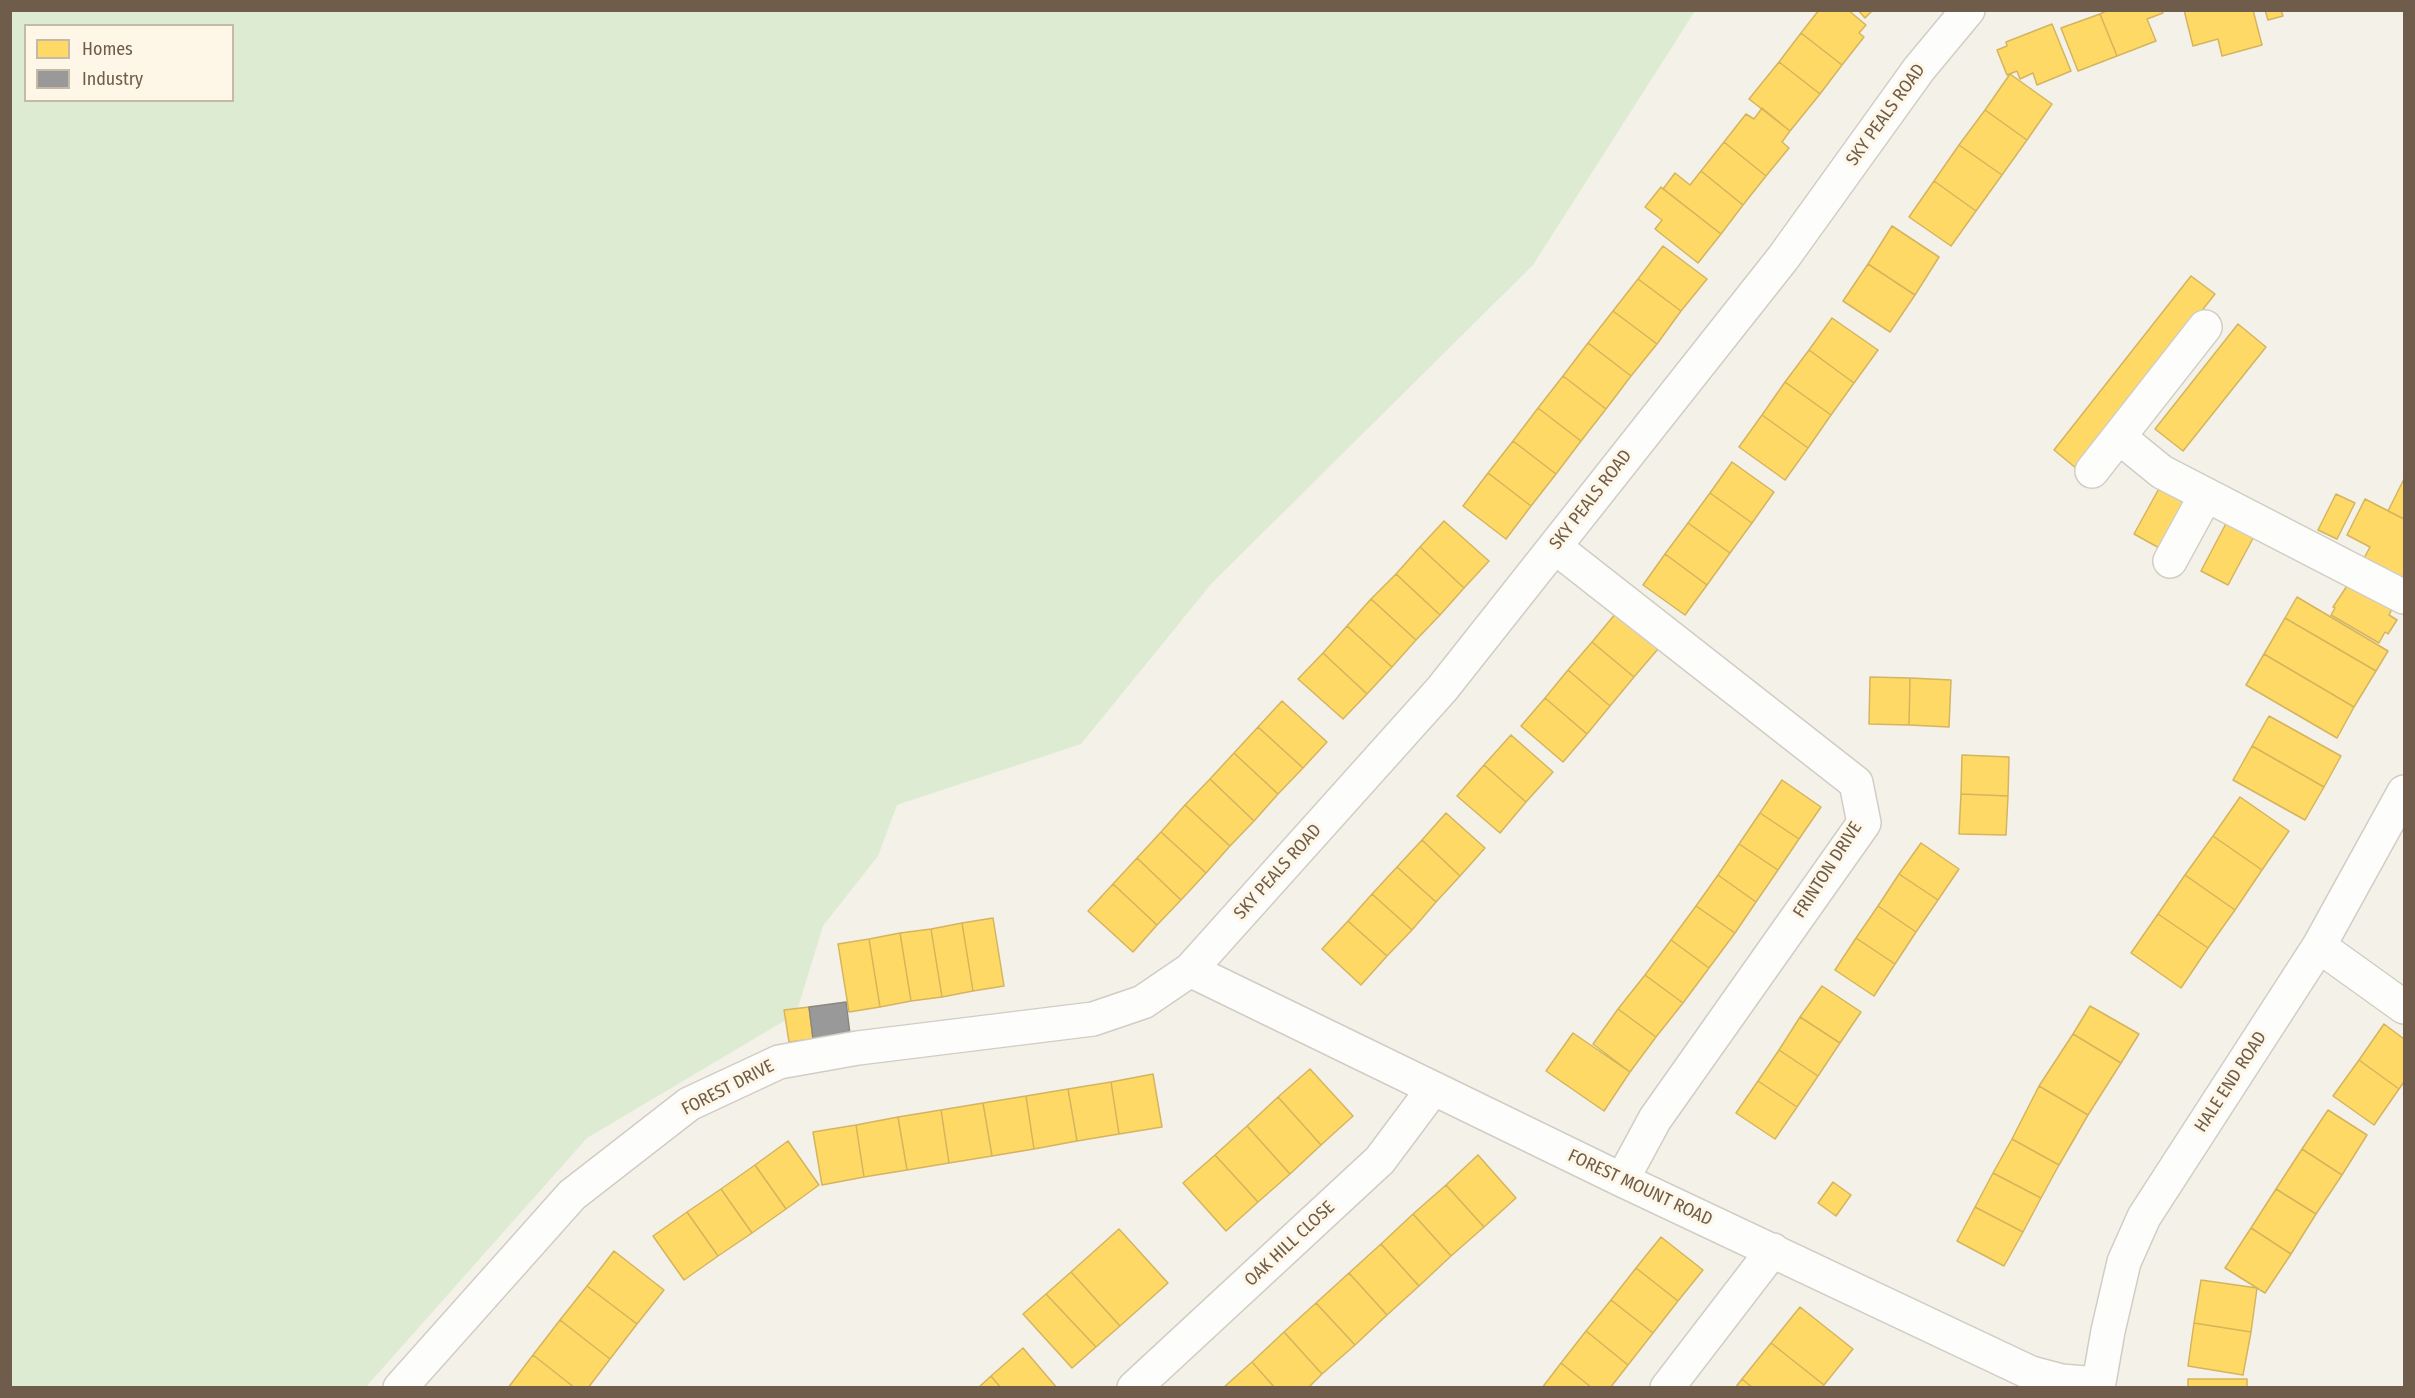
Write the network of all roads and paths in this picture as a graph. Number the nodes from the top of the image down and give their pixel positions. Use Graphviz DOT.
graph roads {
  1 [pos="1968,10"];
  2 [pos="2205,327"];
  3 [pos="2119,437"];
  4 [pos="2092,471"];
  5 [pos="2206,495"];
  6 [pos="1555,547"];
  7 [pos="2170,561"];
  8 [pos="2404,597"];
  9 [pos="2404,792"];
  10 [pos="2319,946"];
  11 [pos="1190,970"];
  12 [pos="2404,1007"];
  13 [pos="1433,1089"];
  14 [pos="1622,1180"];
  15 [pos="1773,1250"];
  16 [pos="2098,1386"];
  17 [pos="400,1388"];
  18 [pos="1134,1388"];
  19 [pos="1667,1388"];
  1 -- 6 [label="street, SKY PEALS ROAD"];
  2 -- 3 [label="street"];
  3 -- 4 [label="street"];
  3 -- 5 [label="street"];
  5 -- 7 [label="street"];
  5 -- 8 [label="street"];
  6 -- 11 [label="street, SKY PEALS ROAD"];
  6 -- 14 [label="street, FRINTON DRIVE"];
  9 -- 10 [label="street, HALE END ROAD"];
  10 -- 12 [label="street"];
  10 -- 16 [label="street, HALE END ROAD"];
  11 -- 13 [label="street, FOREST MOUNT ROAD"];
  11 -- 17 [label="street, FOREST DRIVE"];
  13 -- 14 [label="street, FOREST MOUNT ROAD"];
  13 -- 18 [label="street, OAK HILL CLOSE"];
  14 -- 15 [label="street, FOREST MOUNT ROAD"];
  15 -- 16 [label="street, FOREST MOUNT ROAD"];
  15 -- 19 [label="street"];
}
